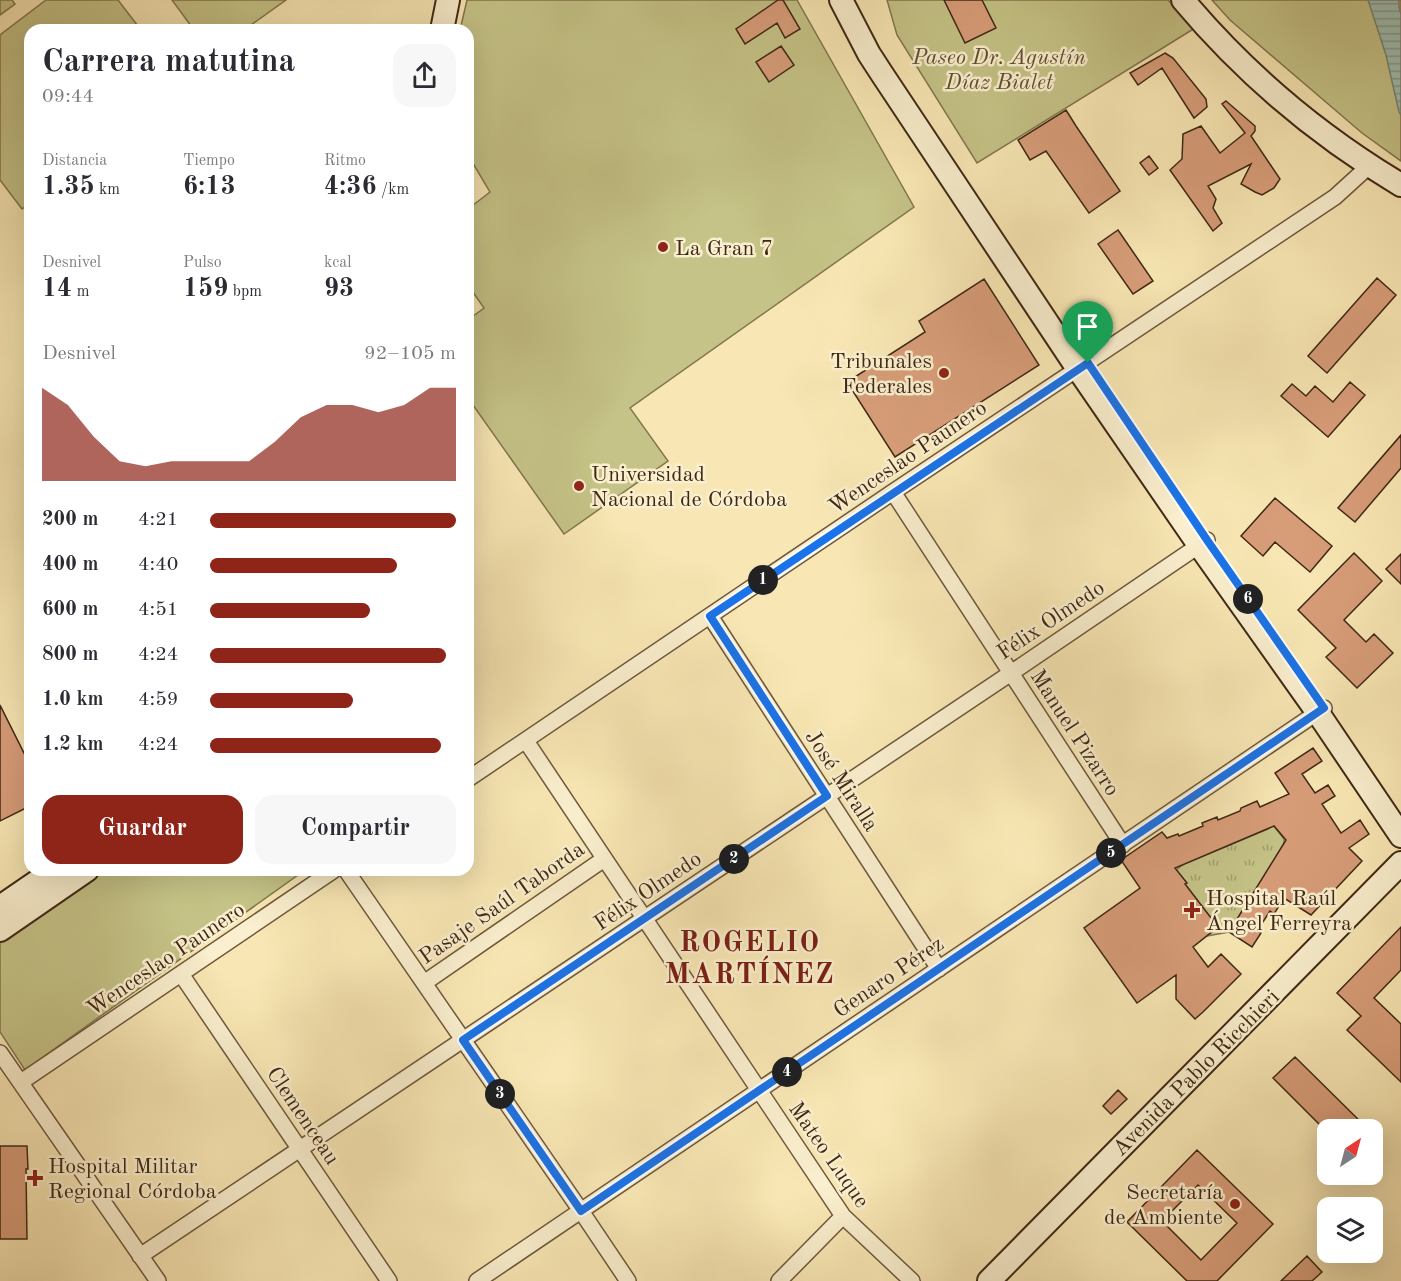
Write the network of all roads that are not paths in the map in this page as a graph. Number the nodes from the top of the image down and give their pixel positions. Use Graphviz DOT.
graph roads {
  1 [pos="433,0"];
  2 [pos="448,0"];
  3 [pos="842,0"];
  4 [pos="852,0"];
  5 [pos="1183,0"];
  6 [pos="428,24"];
  7 [pos="443,24"];
  8 [pos="1369,166"];
  9 [pos="1401,185"];
  10 [pos="1083,366"];
  11 [pos="893,492"];
  12 [pos="1203,543"];
  13 [pos="710,616"];
  14 [pos="1011,673"];
  15 [pos="1321,711"];
  16 [pos="526,741"];
  17 [pos="474,776"];
  18 [pos="827,796"];
  19 [pos="1401,821"];
  20 [pos="1401,836"];
  21 [pos="1123,845"];
  22 [pos="604,859"];
  23 [pos="1401,863"];
  24 [pos="45,876"];
  25 [pos="78,876"];
  26 [pos="325,876"];
  27 [pos="350,876"];
  28 [pos="1401,876"];
  29 [pos="0,907"];
  30 [pos="644,919"];
  31 [pos="0,930"];
  32 [pos="939,969"];
  33 [pos="181,975"];
  34 [pos="424,983"];
  35 [pos="463,1040"];
  36 [pos="0,1053"];
  37 [pos="21,1082"];
  38 [pos="759,1091"];
  39 [pos="300,1149"];
  40 [pos="581,1211"];
  41 [pos="843,1216"];
  42 [pos="141,1256"];
  43 [pos="158,1281"];
  44 [pos="389,1281"];
  45 [pos="477,1281"];
  46 [pos="628,1281"];
  47 [pos="778,1281"];
  48 [pos="912,1281"];
  49 [pos="989,1281"];
  50 [pos="1000,1281"];
  1 -- 6 [label="main road"];
  2 -- 7 [label="main road"];
  3 -- 10 [label="main road"];
  4 -- 10 [label="main road"];
  5 -- 8 [label="main road"];
  8 -- 9 [label="main road"];
  8 -- 10 [label="street, Wenceslao Paunero"];
  10 -- 11 [label="street, Wenceslao Paunero"];
  10 -- 12 [label="main road"];
  11 -- 13 [label="street, Wenceslao Paunero"];
  11 -- 14 [label="street, Manuel Pizarro"];
  12 -- 14 [label="street, Félix Olmedo"];
  12 -- 15 [label="main road"];
  13 -- 16 [label="street, Wenceslao Paunero"];
  13 -- 18 [label="street, José Miralla"];
  14 -- 18 [label="street, Félix Olmedo"];
  14 -- 21 [label="street, Manuel Pizarro"];
  15 -- 19 [label="main road"];
  15 -- 20 [label="main road"];
  15 -- 21 [label="street, Genaro Pérez"];
  16 -- 17 [label="street, Wenceslao Paunero"];
  16 -- 22 [label="street, Mateo Luque"];
  18 -- 30 [label="street, Félix Olmedo"];
  18 -- 32 [label="street, José Miralla"];
  21 -- 32 [label="street, Genaro Pérez"];
  22 -- 30 [label="street, Mateo Luque"];
  22 -- 34 [label="street, Pasaje Saúl Taborda"];
  23 -- 49 [label="main road, Avenida Pablo Ricchieri"];
  24 -- 29 [label="main road"];
  25 -- 31 [label="main road"];
  26 -- 33 [label="street, Wenceslao Paunero"];
  27 -- 34 [label="street"];
  28 -- 50 [label="main road, Avenida Pablo Ricchieri"];
  30 -- 35 [label="street, Félix Olmedo"];
  30 -- 38 [label="street, Mateo Luque"];
  32 -- 38 [label="street, Genaro Pérez"];
  33 -- 37 [label="street, Wenceslao Paunero"];
  33 -- 39 [label="street, Clemenceau"];
  34 -- 35 [label="street"];
  35 -- 39 [label="street, Félix Olmedo"];
  35 -- 40 [label="street"];
  36 -- 37 [label="street"];
  37 -- 42 [label="street"];
  38 -- 40 [label="street, Genaro Pérez"];
  38 -- 41 [label="street, Mateo Luque"];
  39 -- 42 [label="street, Félix Olmedo"];
  39 -- 44 [label="street, Clemenceau"];
  40 -- 45 [label="street, Genaro Pérez"];
  40 -- 46 [label="street"];
  41 -- 47 [label="street"];
  41 -- 48 [label="street, Mateo Luque"];
  42 -- 43 [label="street"];
}
